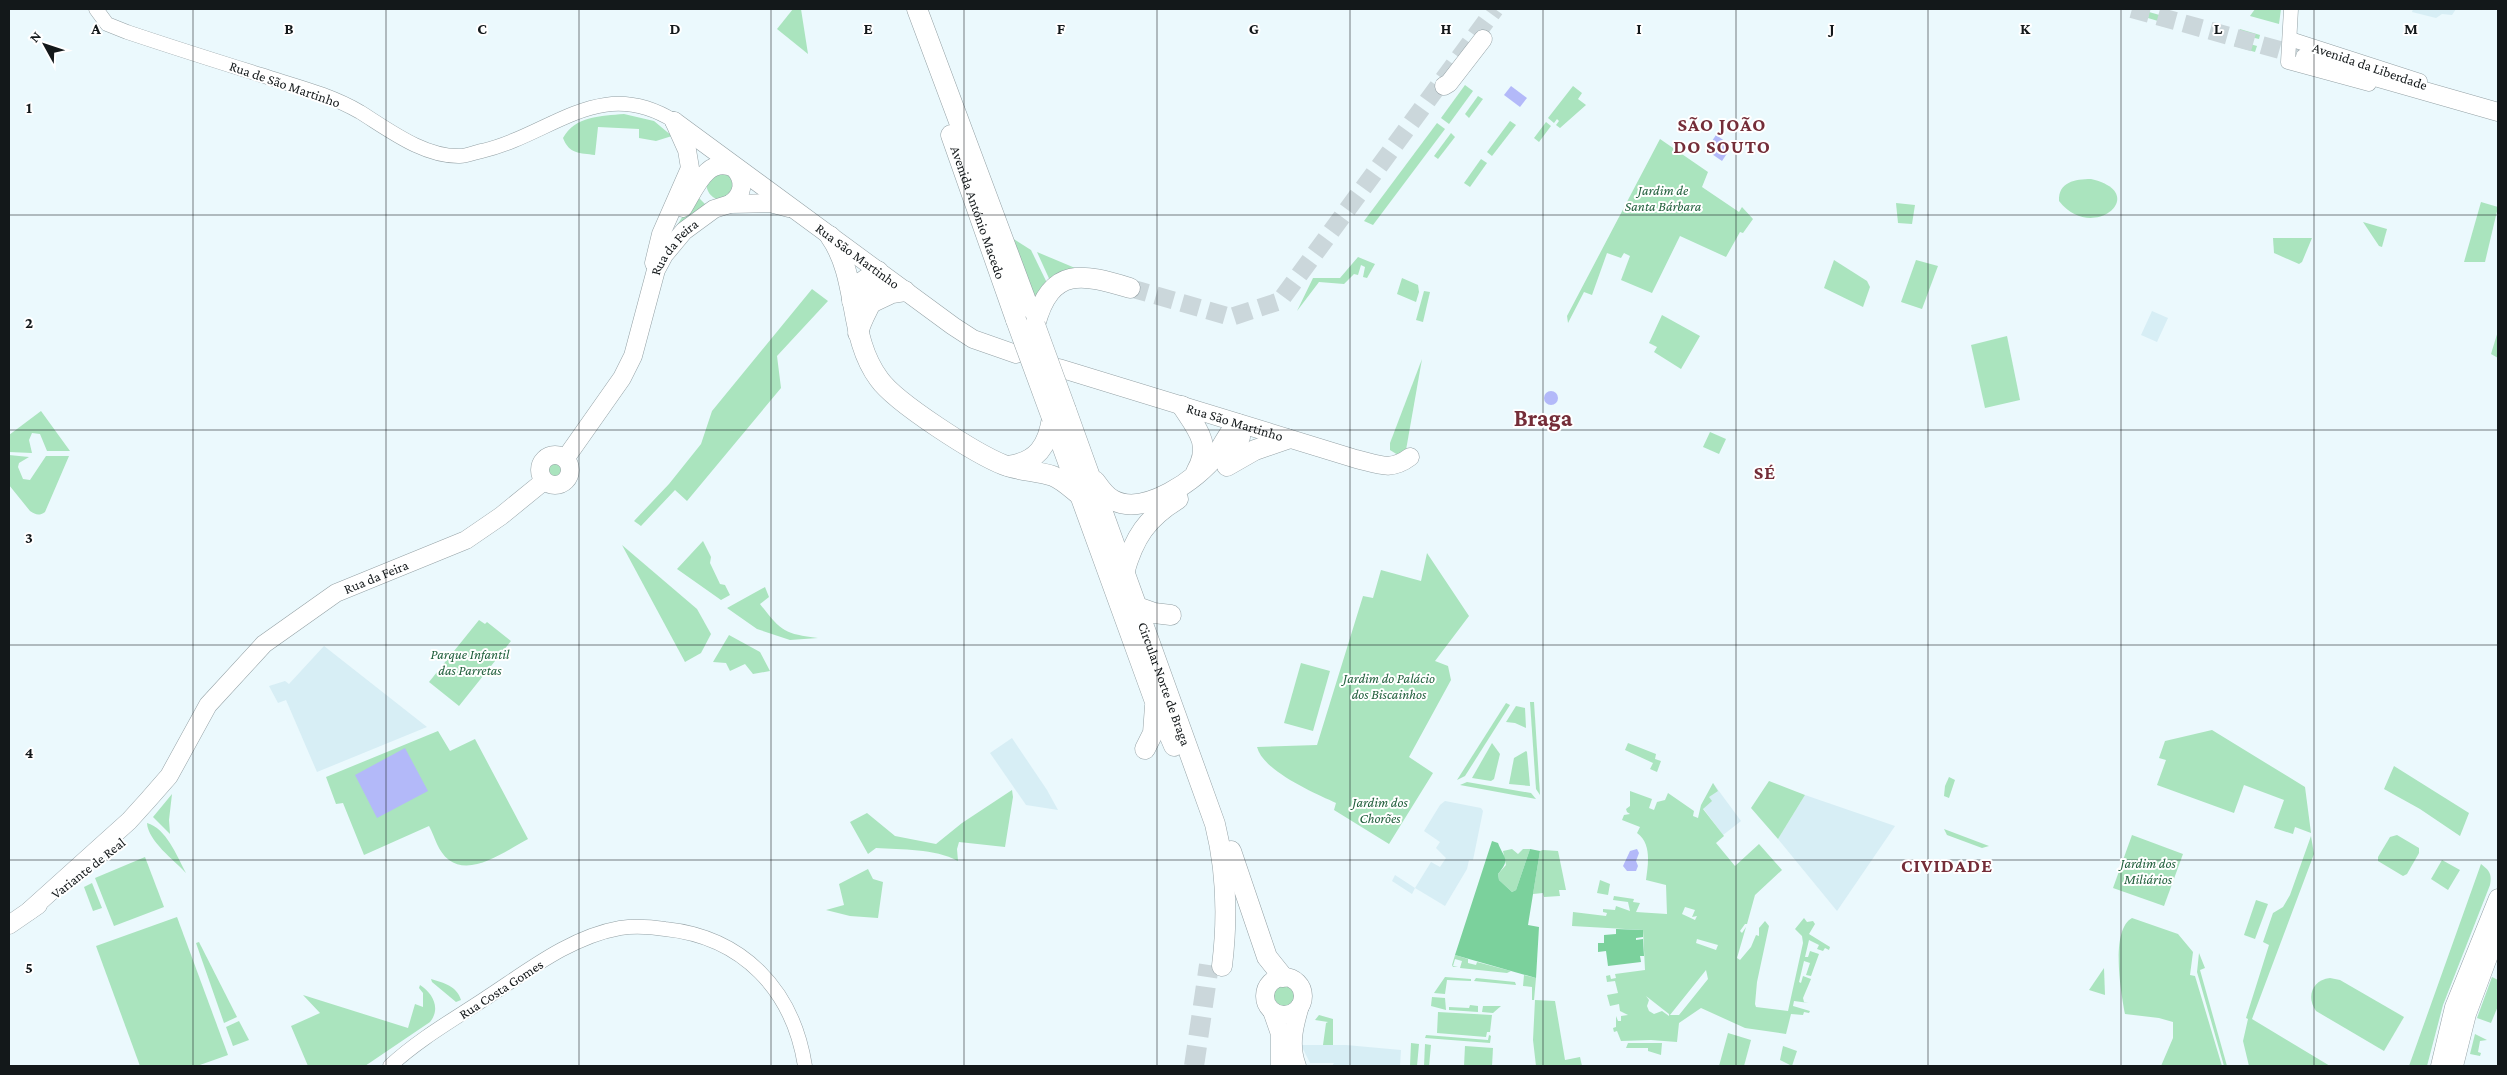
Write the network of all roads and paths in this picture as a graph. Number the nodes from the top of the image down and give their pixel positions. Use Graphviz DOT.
graph roads {
  1 [pos="96,9"];
  2 [pos="904,9"];
  3 [pos="916,9"];
  4 [pos="2292,9"];
  5 [pos="1483,39"];
  6 [pos="2290,39"];
  7 [pos="2296,60"];
  8 [pos="1444,86"];
  9 [pos="2448,98"];
  10 [pos="2498,112"];
  11 [pos="681,128"];
  12 [pos="732,169"];
  13 [pos="701,180"];
  14 [pos="779,196"];
  15 [pos="727,205"];
  16 [pos="799,212"];
  17 [pos="830,236"];
  18 [pos="658,252"];
  19 [pos="878,271"];
  20 [pos="1130,288"];
  21 [pos="905,291"];
  22 [pos="647,305"];
  23 [pos="860,313"];
  24 [pos="1035,325"];
  25 [pos="1016,354"];
  26 [pos="1060,368"];
  27 [pos="1182,406"];
  28 [pos="1059,414"];
  29 [pos="1238,424"];
  30 [pos="1287,439"];
  31 [pos="1410,457"];
  32 [pos="1229,464"];
  33 [pos="1007,466"];
  34 [pos="1090,475"];
  35 [pos="1194,476"];
  36 [pos="1081,496"];
  37 [pos="1124,573"];
  38 [pos="1137,607"];
  39 [pos="1171,615"];
  40 [pos="1154,699"];
  41 [pos="1145,749"];
  42 [pos="1208,801"];
  43 [pos="136,821"];
  44 [pos="2498,898"];
  45 [pos="9,925"];
  46 [pos="2498,930"];
  47 [pos="1283,977"];
  48 [pos="1300,1006"];
  49 [pos="1272,1011"];
  50 [pos="390,1066"];
  51 [pos="805,1066"];
  52 [pos="1280,1066"];
  53 [pos="1297,1066"];
  54 [pos="2440,1066"];
  55 [pos="2454,1066"];
  1 -- 11 [label="street, Rua de São Martinho"];
  2 -- 28 [label="highway, Avenida António Macedo, bridge"];
  3 -- 24 [label="highway, Avenida António Macedo"];
  4 -- 6 [label="street"];
  5 -- 8 [label="main road"];
  6 -- 7 [label="street"];
  6 -- 9 [label="street, Avenida da Liberdade"];
  7 -- 9 [label="main road, Avenida da Liberdade"];
  9 -- 10 [label="main road, Avenida da Liberdade"];
  11 -- 12 [label="main road, Rua São Martinho"];
  11 -- 13 [label="main road"];
  11 -- 14 [label="main road, Rua São Martinho"];
  11 -- 18 [label="main road, Rua da Feira"];
  12 -- 13 [label="main road, Rua da Feira"];
  12 -- 14 [label="main road, Rua São Martinho"];
  12 -- 15 [label="main road"];
  13 -- 15 [label="main road"];
  13 -- 18 [label="main road, Rua da Feira"];
  14 -- 16 [label="main road, Rua São Martinho"];
  15 -- 16 [label="main road, Rua da Feira"];
  15 -- 22 [label="main road, Rua da Feira"];
  16 -- 17 [label="main road, Rua São Martinho"];
  17 -- 19 [label="main road, Rua São Martinho"];
  17 -- 23 [label="highway"];
  18 -- 22 [label="main road, Rua da Feira"];
  19 -- 21 [label="main road, Rua São Martinho"];
  19 -- 23 [label="highway"];
  20 -- 24 [label="highway"];
  21 -- 23 [label="highway"];
  21 -- 25 [label="main road, Rua São Martinho"];
  22 -- 43 [label="main road, Rua da Feira"];
  23 -- 33 [label="highway"];
  24 -- 28 [label="highway, Avenida António Macedo, bridge"];
  26 -- 27 [label="main road, Rua São Martinho"];
  27 -- 29 [label="main road, Rua São Martinho"];
  27 -- 35 [label="highway"];
  28 -- 33 [label="highway"];
  28 -- 34 [label="highway, Circular Norte de Braga"];
  28 -- 36 [label="highway, Circular Norte de Braga"];
  29 -- 30 [label="main road, Rua São Martinho"];
  29 -- 32 [label="highway"];
  29 -- 35 [label="highway"];
  30 -- 31 [label="main road, Rua São Martinho"];
  30 -- 32 [label="highway"];
  32 -- 37 [label="highway"];
  33 -- 36 [label="highway"];
  34 -- 35 [label="highway"];
  34 -- 37 [label="highway, Circular Norte de Braga"];
  36 -- 40 [label="highway, Circular Norte de Braga"];
  37 -- 38 [label="highway, Circular Norte de Braga"];
  38 -- 39 [label="highway"];
  38 -- 42 [label="highway, Circular Norte de Braga"];
  40 -- 41 [label="highway"];
  40 -- 42 [label="highway, Circular Norte de Braga"];
  42 -- 47 [label="highway"];
  43 -- 45 [label="main road, Variante de Real"];
  44 -- 54 [label="main road"];
  46 -- 55 [label="main road"];
  47 -- 48 [label="main road"];
  47 -- 49 [label="main road"];
  48 -- 49 [label="main road"];
  48 -- 53 [label="main road"];
  49 -- 52 [label="main road"];
  50 -- 51 [label="street, Rua Costa Gomes"];
}
